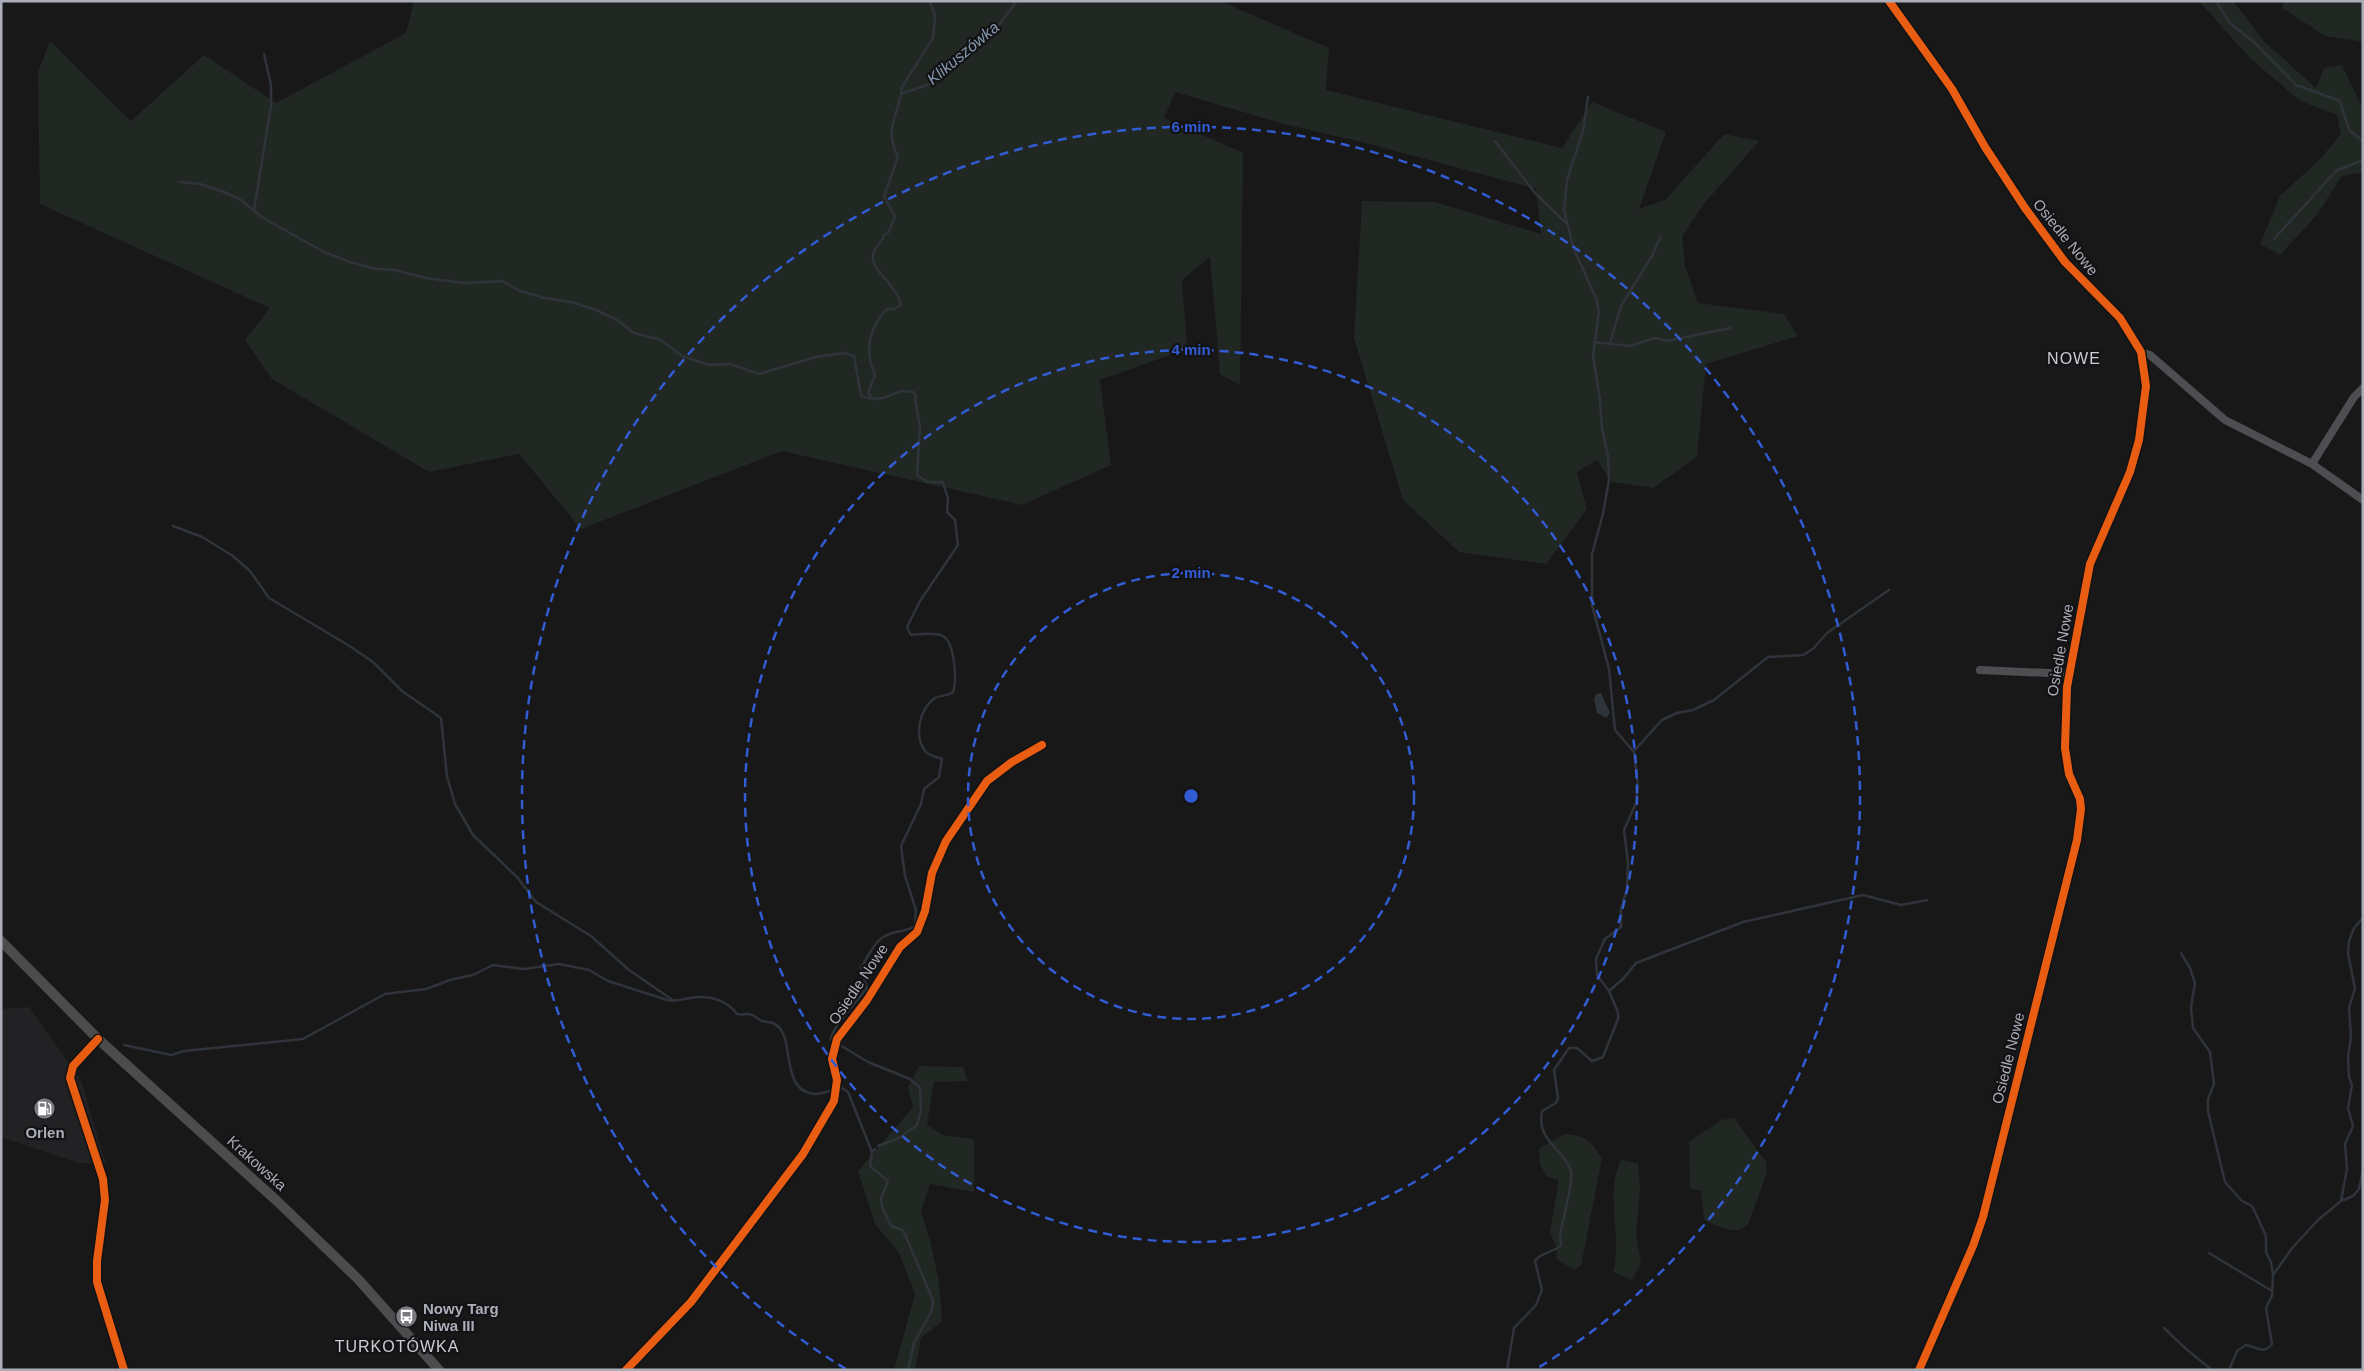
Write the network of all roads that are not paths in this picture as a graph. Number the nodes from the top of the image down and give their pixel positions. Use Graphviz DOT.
graph roads {
  1 [pos="1889,1"];
  2 [pos="2141,352"];
  3 [pos="2363,388"];
  4 [pos="2312,464"];
  5 [pos="2363,500"];
  6 [pos="1980,670"];
  7 [pos="2069,674"];
  8 [pos="1042,745"];
  9 [pos="1,941"];
  10 [pos="98,1039"];
  11 [pos="124,1370"];
  12 [pos="439,1370"];
  13 [pos="626,1370"];
  14 [pos="1919,1370"];
  1 -- 2 [label="street, Osiedle Nowe"];
  2 -- 4 [label="street, Osiedle Nowe"];
  2 -- 7 [label="street, Osiedle Nowe"];
  3 -- 4 [label="street"];
  4 -- 5 [label="street, Osiedle Nowe"];
  6 -- 7 [label="street"];
  7 -- 14 [label="street, Osiedle Nowe"];
  8 -- 13 [label="street, Osiedle Nowe"];
  9 -- 10 [label="main road, Krakowska"];
  10 -- 11 [label="street"];
  10 -- 12 [label="main road, Krakowska"];
}
